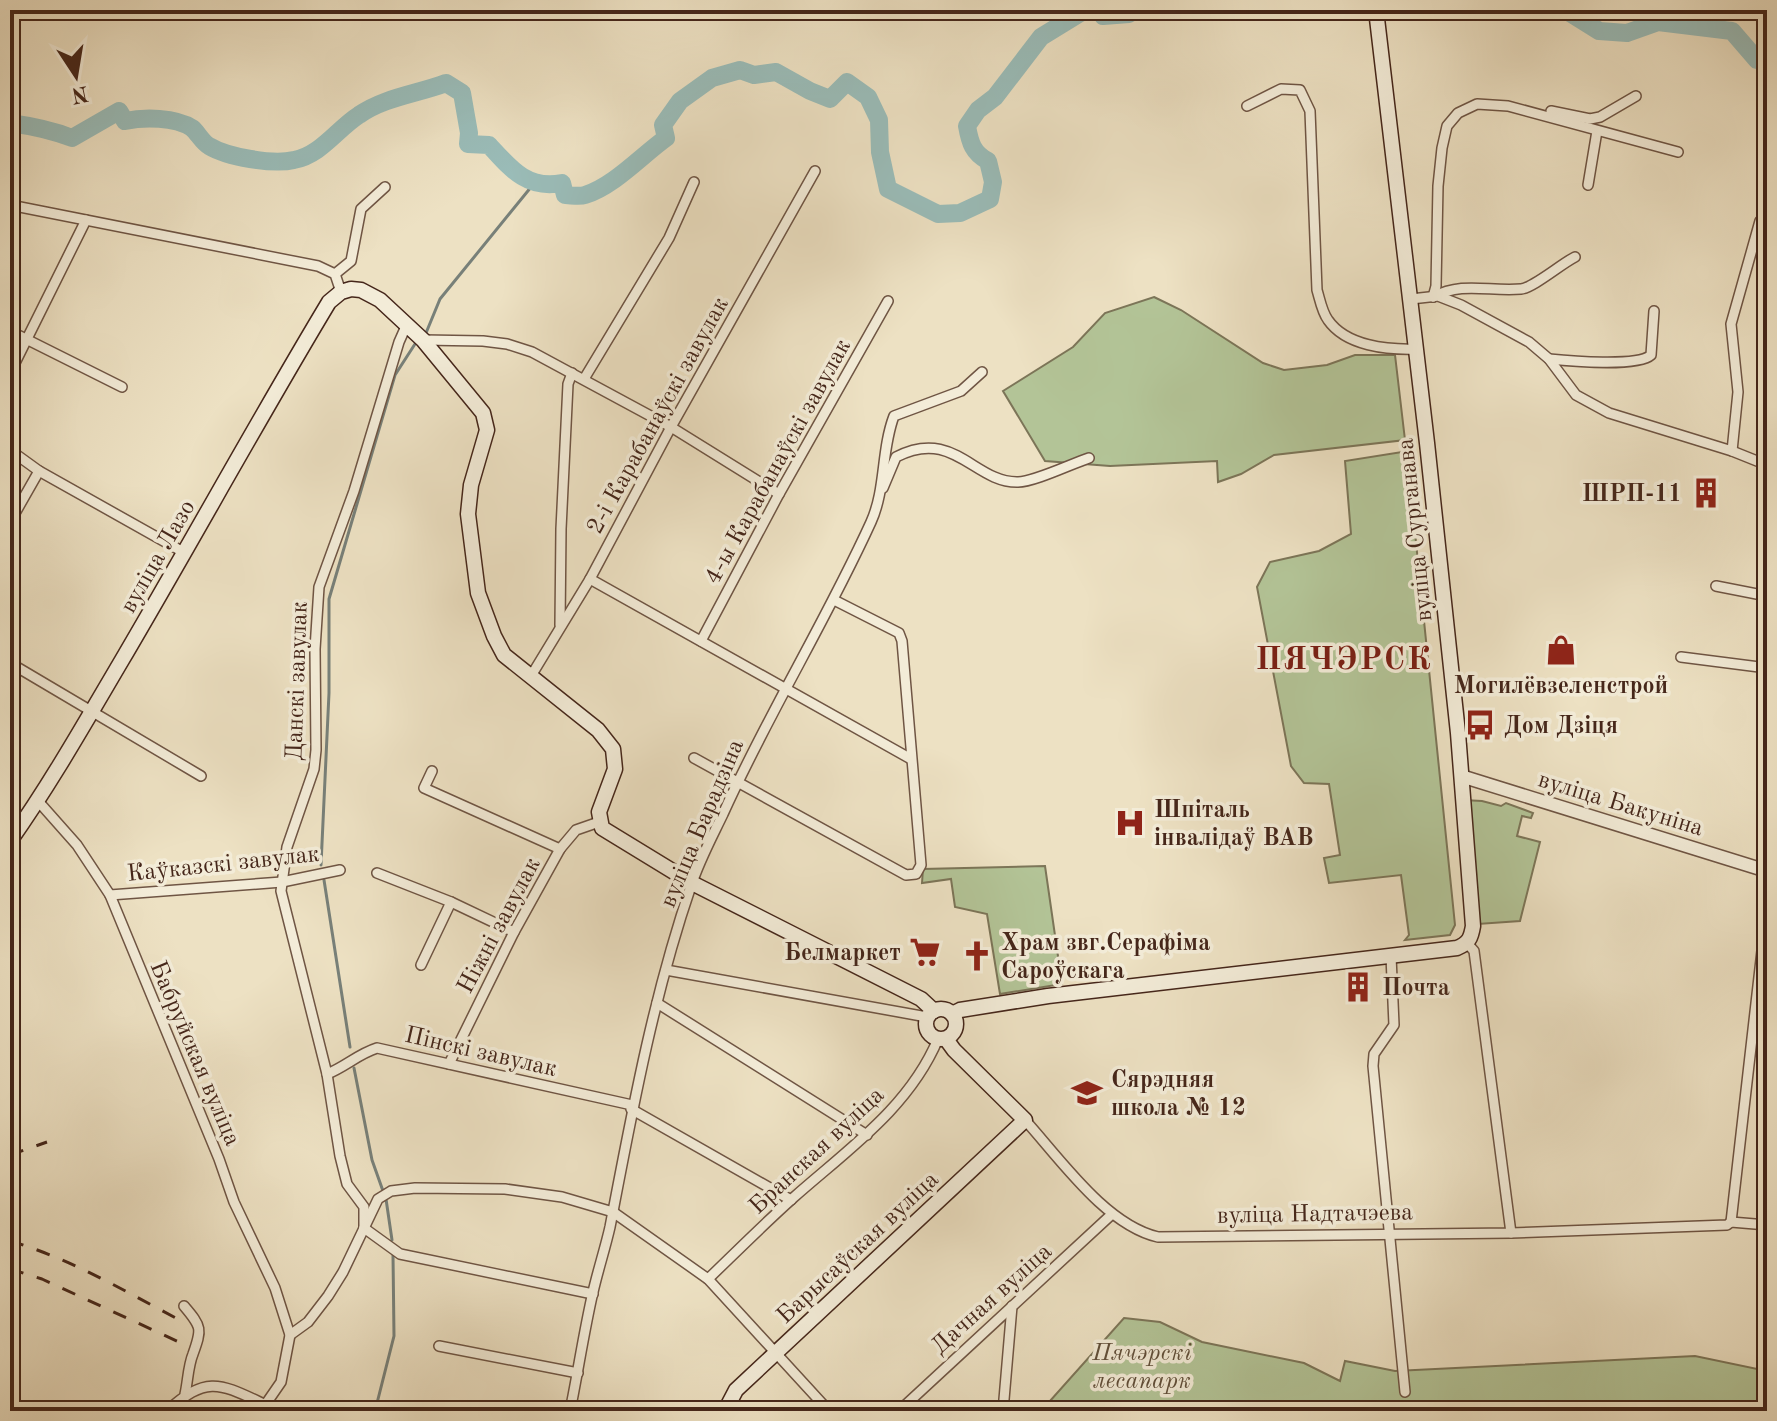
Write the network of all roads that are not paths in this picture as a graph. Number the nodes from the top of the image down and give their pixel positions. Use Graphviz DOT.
graph roads {
  1 [pos="1376,10"];
  2 [pos="1636,96"];
  3 [pos="1247,106"];
  4 [pos="1540,114"];
  5 [pos="1597,131"];
  6 [pos="1678,152"];
  7 [pos="815,171"];
  8 [pos="694,182"];
  9 [pos="1588,185"];
  10 [pos="385,187"];
  11 [pos="10,205"];
  12 [pos="86,220"];
  13 [pos="1760,221"];
  14 [pos="1575,257"];
  15 [pos="335,274"];
  16 [pos="341,292"];
  17 [pos="1433,297"];
  18 [pos="1411,299"];
  19 [pos="888,301"];
  20 [pos="1654,311"];
  21 [pos="407,324"];
  22 [pos="10,331"];
  23 [pos="26,340"];
  24 [pos="423,340"];
  25 [pos="1417,349"];
  26 [pos="1549,359"];
  27 [pos="982,372"];
  28 [pos="10,373"];
  29 [pos="572,373"];
  30 [pos="584,379"];
  31 [pos="122,387"];
  32 [pos="671,427"];
  33 [pos="10,450"];
  34 [pos="1732,451"];
  35 [pos="1089,458"];
  36 [pos="1767,465"];
  37 [pos="39,471"];
  38 [pos="779,494"];
  39 [pos="879,499"];
  40 [pos="10,522"];
  41 [pos="185,553"];
  42 [pos="590,579"];
  43 [pos="1716,586"];
  44 [pos="1767,596"];
  45 [pos="834,600"];
  46 [pos="560,625"];
  47 [pos="701,641"];
  48 [pos="1681,657"];
  49 [pos="10,663"];
  50 [pos="1767,668"];
  51 [pos="531,676"];
  52 [pos="785,687"];
  53 [pos="92,712"];
  54 [pos="694,758"];
  55 [pos="911,759"];
  56 [pos="432,771"];
  57 [pos="201,776"];
  58 [pos="1461,776"];
  59 [pos="737,782"];
  60 [pos="38,801"];
  61 [pos="599,822"];
  62 [pos="10,841"];
  63 [pos="560,849"];
  64 [pos="340,870"];
  65 [pos="1767,871"];
  66 [pos="377,873"];
  67 [pos="282,882"];
  68 [pos="692,883"];
  69 [pos="110,895"];
  70 [pos="451,902"];
  71 [pos="1767,907"];
  72 [pos="514,932"];
  73 [pos="1467,943"];
  74 [pos="1391,956"];
  75 [pos="421,965"];
  76 [pos="666,970"];
  77 [pos="657,1003"];
  78 [pos="930,1014"];
  79 [pos="952,1014"];
  80 [pos="942,1039"];
  81 [pos="449,1064"];
  82 [pos="327,1074"];
  83 [pos="632,1107"];
  84 [pos="1025,1120"];
  85 [pos="867,1135"];
  86 [pos="791,1200"];
  87 [pos="613,1212"];
  88 [pos="1111,1215"];
  89 [pos="1731,1222"];
  90 [pos="1767,1225"];
  91 [pos="364,1228"];
  92 [pos="1511,1233"];
  93 [pos="1390,1234"];
  94 [pos="708,1279"];
  95 [pos="593,1294"];
  96 [pos="184,1306"];
  97 [pos="1012,1306"];
  98 [pos="290,1335"];
  99 [pos="439,1346"];
  100 [pos="776,1352"];
  101 [pos="578,1373"];
  102 [pos="1405,1392"];
  103 [pos="185,1394"];
  104 [pos="263,1408"];
  105 [pos="167,1411"];
  106 [pos="570,1411"];
  107 [pos="725,1411"];
  108 [pos="829,1411"];
  109 [pos="899,1411"];
  110 [pos="1003,1411"];
  1 -- 18 [label="main road, вуліца Сурганава"];
  2 -- 4 [label="street"];
  3 -- 25 [label="street"];
  4 -- 5 [label="street"];
  4 -- 17 [label="street"];
  5 -- 6 [label="street"];
  5 -- 9 [label="street"];
  7 -- 32 [label="street, 2-і Карабанаўскі завулак"];
  8 -- 30 [label="street"];
  10 -- 15 [label="street"];
  11 -- 12 [label="street"];
  12 -- 15 [label="street"];
  12 -- 23 [label="street"];
  13 -- 34 [label="street"];
  14 -- 17 [label="street"];
  15 -- 16 [label="street"];
  16 -- 21 [label="main road"];
  16 -- 41 [label="main road, вуліца Лазо"];
  17 -- 18 [label="street"];
  17 -- 26 [label="street"];
  18 -- 25 [label="main road, вуліца Сурганава"];
  19 -- 38 [label="street, 4-ы Карабанаўскі завулак"];
  20 -- 26 [label="street"];
  21 -- 24 [label="main road"];
  21 -- 67 [label="street, Данскі завулак"];
  22 -- 23 [label="street"];
  23 -- 28 [label="street"];
  23 -- 31 [label="street"];
  24 -- 29 [label="street"];
  24 -- 51 [label="main road"];
  25 -- 58 [label="main road, вуліца Сурганава"];
  26 -- 34 [label="street"];
  27 -- 39 [label="street, вуліца Барадзіна"];
  29 -- 30 [label="street"];
  29 -- 46 [label="street"];
  30 -- 32 [label="street"];
  32 -- 38 [label="street"];
  32 -- 42 [label="street, 2-і Карабанаўскі завулак"];
  33 -- 37 [label="street"];
  34 -- 36 [label="street"];
  35 -- 39 [label="street"];
  37 -- 40 [label="street"];
  37 -- 41 [label="street"];
  38 -- 47 [label="street, 4-ы Карабанаўскі завулак"];
  39 -- 45 [label="street, вуліца Барадзіна"];
  41 -- 53 [label="main road, вуліца Лазо"];
  42 -- 46 [label="street, 2-і Карабанаўскі завулак"];
  42 -- 47 [label="street"];
  43 -- 44 [label="street"];
  45 -- 52 [label="street, вуліца Барадзіна"];
  45 -- 55 [label="street"];
  46 -- 51 [label="street, 2-і Карабанаўскі завулак"];
  47 -- 52 [label="street"];
  48 -- 50 [label="street"];
  49 -- 53 [label="street"];
  51 -- 61 [label="main road"];
  52 -- 55 [label="street"];
  52 -- 59 [label="street, вуліца Барадзіна"];
  53 -- 57 [label="street"];
  53 -- 60 [label="main road, вуліца Лазо"];
  54 -- 59 [label="street"];
  55 -- 59 [label="street"];
  56 -- 63 [label="street"];
  58 -- 65 [label="street, вуліца Бакуніна"];
  58 -- 73 [label="main road, вуліца Сурганава"];
  59 -- 68 [label="street, вуліца Барадзіна"];
  60 -- 62 [label="main road, вуліца Лазо"];
  60 -- 69 [label="street, Бабруйская вуліца"];
  61 -- 63 [label="street, Ніжні завулак"];
  61 -- 68 [label="main road"];
  63 -- 72 [label="street, Ніжні завулак"];
  64 -- 67 [label="street, Каўказскі завулак"];
  66 -- 70 [label="street"];
  67 -- 69 [label="street, Каўказскі завулак"];
  67 -- 82 [label="street, Данскі завулак"];
  68 -- 76 [label="street, вуліца Барадзіна"];
  68 -- 78 [label="main road"];
  69 -- 98 [label="street, Бабруйская вуліца"];
  70 -- 72 [label="street"];
  70 -- 75 [label="street"];
  71 -- 89 [label="street"];
  72 -- 81 [label="street, Ніжні завулак"];
  73 -- 74 [label="main road"];
  73 -- 92 [label="street, вуліца Сурганава"];
  74 -- 79 [label="main road"];
  74 -- 93 [label="street"];
  76 -- 77 [label="street, вуліца Барадзіна"];
  76 -- 78 [label="street"];
  77 -- 83 [label="street, вуліца Барадзіна"];
  77 -- 85 [label="street"];
  78 -- 79 [label="main road"];
  78 -- 80 [label="main road"];
  79 -- 80 [label="main road"];
  80 -- 84 [label="main road, вуліца Надтачэева"];
  80 -- 85 [label="street, Бранская вуліца"];
  81 -- 82 [label="street, Пінскі завулак"];
  81 -- 83 [label="street, Пінскі завулак"];
  82 -- 91 [label="street, Данскі завулак"];
  83 -- 86 [label="street, Пінскі завулак"];
  83 -- 87 [label="street, вуліца Барадзіна"];
  84 -- 88 [label="street, вуліца Надтачэева"];
  84 -- 100 [label="main road, Барысаўская вуліца"];
  85 -- 86 [label="street, Бранская вуліца"];
  86 -- 94 [label="street, Бранская вуліца"];
  87 -- 91 [label="street"];
  87 -- 94 [label="street"];
  87 -- 95 [label="street, вуліца Барадзіна"];
  88 -- 93 [label="street, вуліца Надтачэева"];
  88 -- 97 [label="street, Дачная вуліца"];
  89 -- 90 [label="street, вуліца Надтачэева"];
  89 -- 92 [label="street, вуліца Надтачэева"];
  91 -- 95 [label="street"];
  91 -- 98 [label="street"];
  92 -- 93 [label="street, вуліца Надтачэева"];
  93 -- 102 [label="street"];
  94 -- 100 [label="street"];
  95 -- 101 [label="street, вуліца Барадзіна"];
  96 -- 103 [label="street"];
  97 -- 109 [label="street, Дачная вуліца"];
  97 -- 110 [label="street"];
  98 -- 104 [label="street, Бабруйская вуліца"];
  99 -- 101 [label="street"];
  100 -- 107 [label="main road, Барысаўская вуліца"];
  100 -- 108 [label="street"];
  101 -- 106 [label="street, вуліца Барадзіна"];
  103 -- 104 [label="street"];
  103 -- 105 [label="street"];
}
